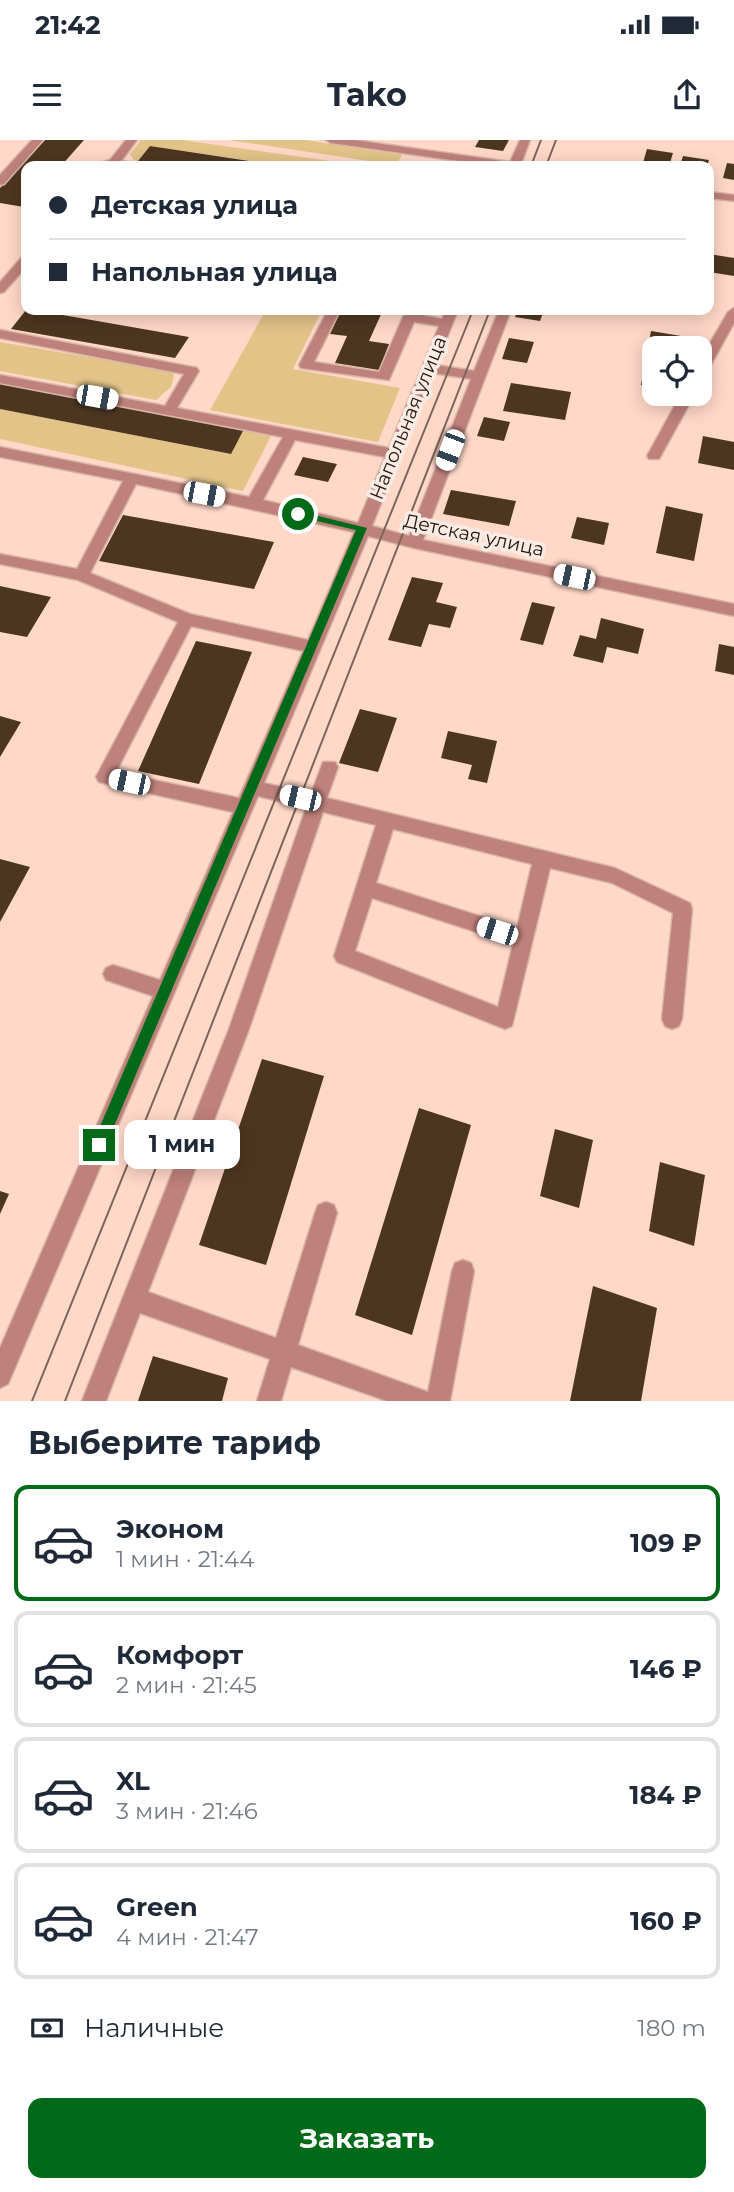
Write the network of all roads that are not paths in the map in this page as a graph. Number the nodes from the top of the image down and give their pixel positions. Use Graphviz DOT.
graph roads {
  1 [pos="38,140"];
  2 [pos="132,140"];
  3 [pos="334,140"];
  4 [pos="525,140"];
  5 [pos="413,152"];
  6 [pos="116,161"];
  7 [pos="409,161"];
  8 [pos="479,161"];
  9 [pos="517,161"];
  10 [pos="0,182"];
  11 [pos="714,196"];
  12 [pos="734,198"];
  13 [pos="21,266"];
  14 [pos="0,289"];
  15 [pos="734,312"];
  16 [pos="331,315"];
  17 [pos="411,315"];
  18 [pos="424,315"];
  19 [pos="503,315"];
  20 [pos="449,317"];
  21 [pos="0,334"];
  22 [pos="712,351"];
  23 [pos="430,368"];
  24 [pos="478,376"];
  25 [pos="0,379"];
  26 [pos="681,406"];
  27 [pos="169,410"];
  28 [pos="292,433"];
  29 [pos="0,452"];
  30 [pos="395,454"];
  31 [pos="654,456"];
  32 [pos="131,479"];
  33 [pos="253,504"];
  34 [pos="362,528"];
  35 [pos="414,543"];
  36 [pos="0,559"];
  37 [pos="81,575"];
  38 [pos="734,610"];
  39 [pos="187,619"];
  40 [pos="312,647"];
  41 [pos="330,767"];
  42 [pos="252,787"];
  43 [pos="317,802"];
  44 [pos="244,807"];
  45 [pos="387,820"];
  46 [pos="542,858"];
  47 [pos="365,888"];
  48 [pos="524,939"];
  49 [pos="113,974"];
  50 [pos="165,991"];
  51 [pos="672,1019"];
  52 [pos="326,1213"];
  53 [pos="463,1271"];
  54 [pos="134,1299"];
  55 [pos="284,1352"];
  56 [pos="0,1376"];
  57 [pos="94,1401"];
  58 [pos="269,1401"];
  59 [pos="421,1401"];
  60 [pos="438,1401"];
  1 -- 10 [label="street"];
  2 -- 6 [label="street"];
  3 -- 5 [label="street"];
  4 -- 9 [label="street"];
  5 -- 7 [label="street"];
  5 -- 8 [label="street"];
  11 -- 12 [label="street"];
  13 -- 14 [label="street"];
  15 -- 22 [label="street"];
  16 -- 17 [label="street"];
  18 -- 20 [label="street"];
  19 -- 24 [label="street"];
  20 -- 23 [label="street, Напольная улица"];
  21 -- 27 [label="street"];
  23 -- 24 [label="street"];
  23 -- 30 [label="street, Напольная улица"];
  24 -- 35 [label="street"];
  25 -- 27 [label="street"];
  26 -- 31 [label="street"];
  27 -- 28 [label="street"];
  28 -- 30 [label="street"];
  28 -- 33 [label="street"];
  29 -- 32 [label="street, Детская улица"];
  30 -- 34 [label="street, Напольная улица"];
  32 -- 33 [label="street, Детская улица"];
  32 -- 37 [label="street"];
  33 -- 34 [label="street, Детская улица"];
  34 -- 35 [label="street, Детская улица"];
  34 -- 40 [label="street, Напольная улица"];
  35 -- 38 [label="street, Детская улица"];
  36 -- 37 [label="street"];
  37 -- 39 [label="street"];
  39 -- 40 [label="street"];
  39 -- 44 [label="street"];
  40 -- 42 [label="street, Напольная улица"];
  41 -- 43 [label="street"];
  42 -- 43 [label="street"];
  42 -- 44 [label="street, Напольная улица"];
  43 -- 45 [label="street"];
  43 -- 54 [label="street"];
  44 -- 50 [label="street, Напольная улица"];
  45 -- 46 [label="street"];
  45 -- 47 [label="street"];
  46 -- 48 [label="street"];
  46 -- 51 [label="street"];
  47 -- 48 [label="street"];
  47 -- 48 [label="street"];
  49 -- 50 [label="street"];
  50 -- 56 [label="street, Напольная улица"];
  52 -- 55 [label="street"];
  53 -- 60 [label="street"];
  54 -- 55 [label="street"];
  54 -- 57 [label="street"];
  55 -- 58 [label="street"];
  55 -- 59 [label="street"];
}
